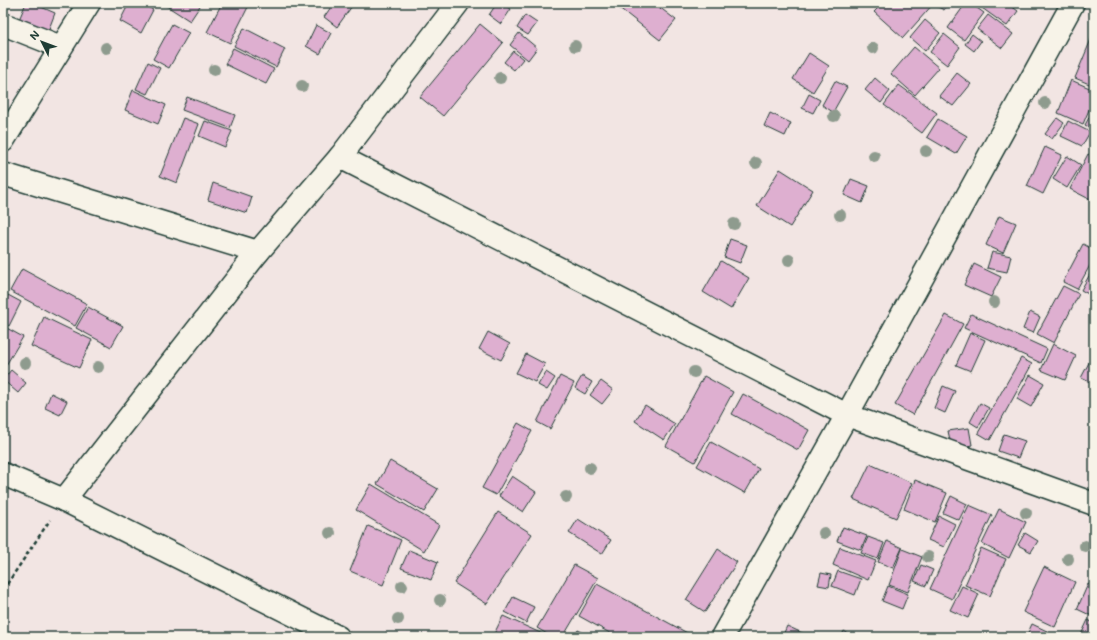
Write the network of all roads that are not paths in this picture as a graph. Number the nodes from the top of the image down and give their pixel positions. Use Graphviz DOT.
graph roads {
  1 [pos="88,3"];
  2 [pos="458,3"];
  3 [pos="1073,3"];
  4 [pos="3,24"];
  5 [pos="61,47"];
  6 [pos="3,141"];
  7 [pos="340,157"];
  8 [pos="3,174"];
  9 [pos="258,252"];
  10 [pos="847,415"];
  11 [pos="3,474"];
  12 [pos="64,500"];
  13 [pos="1094,504"];
  14 [pos="338,637"];
  15 [pos="722,637"];
  1 -- 5 [label="street"];
  2 -- 7 [label="street"];
  3 -- 10 [label="street"];
  4 -- 5 [label="street"];
  5 -- 6 [label="street"];
  7 -- 9 [label="street"];
  7 -- 10 [label="street"];
  8 -- 9 [label="street"];
  9 -- 12 [label="street"];
  10 -- 13 [label="street"];
  10 -- 15 [label="street"];
  11 -- 12 [label="street"];
  12 -- 14 [label="street"];
}
